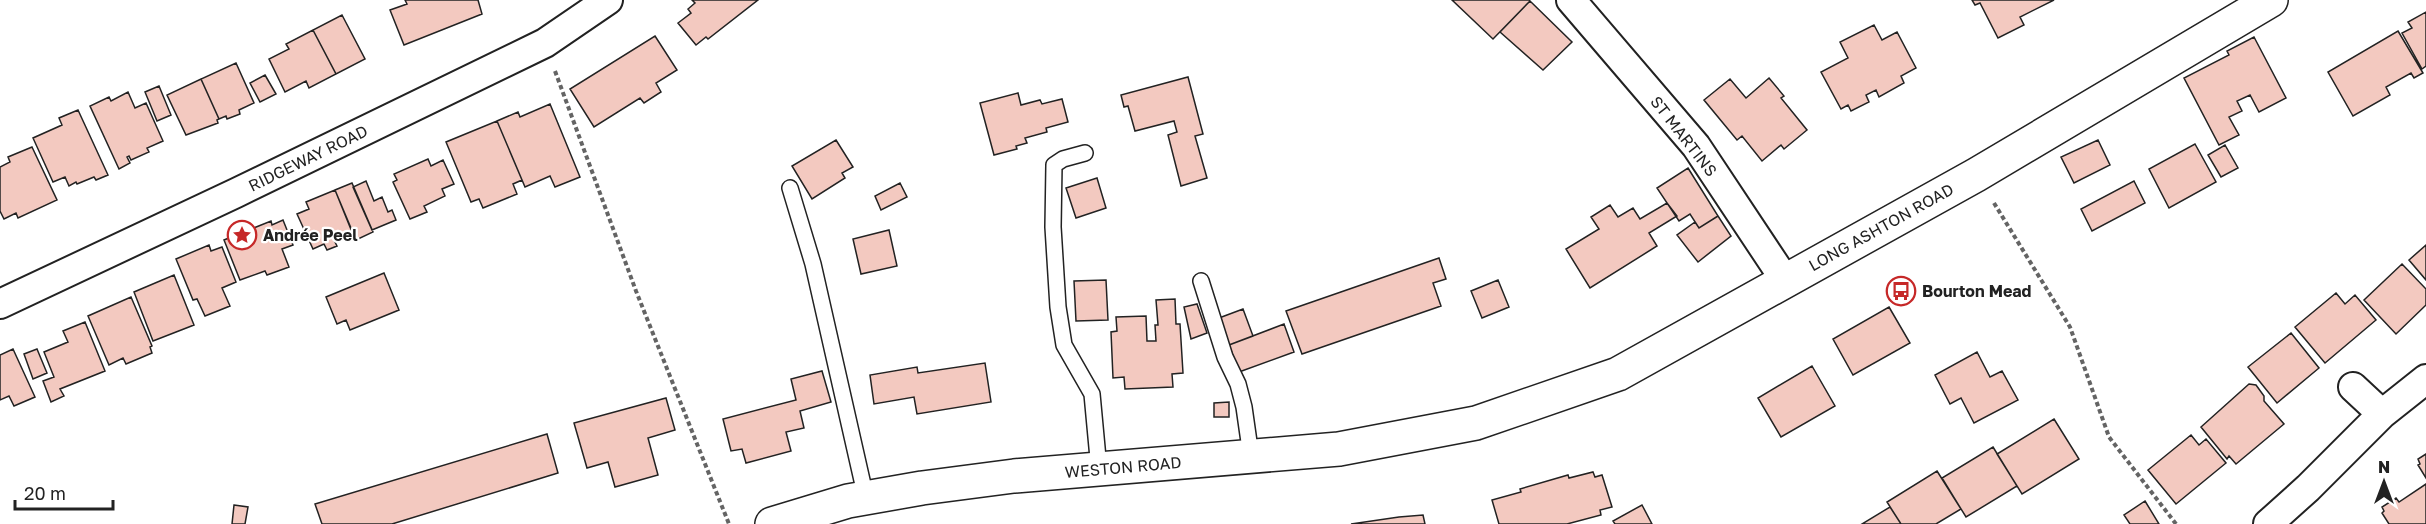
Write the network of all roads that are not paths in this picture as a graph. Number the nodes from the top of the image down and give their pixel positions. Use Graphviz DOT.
graph roads {
  1 [pos="608,0"];
  2 [pos="1571,0"];
  3 [pos="2271,0"];
  4 [pos="1085,153"];
  5 [pos="790,188"];
  6 [pos="1785,280"];
  7 [pos="1202,281"];
  8 [pos="0,304"];
  9 [pos="2426,379"];
  10 [pos="2353,387"];
  11 [pos="2382,414"];
  12 [pos="1476,423"];
  13 [pos="1251,456"];
  14 [pos="1099,469"];
  15 [pos="866,498"];
  16 [pos="772,524"];
  17 [pos="2268,524"];
  1 -- 8 [label="street, RIDGEWAY ROAD"];
  2 -- 6 [label="street, ST MARTINS"];
  3 -- 6 [label="street, LONG ASHTON ROAD"];
  4 -- 14 [label="lane"];
  5 -- 15 [label="lane"];
  6 -- 12 [label="street, LONG ASHTON ROAD"];
  7 -- 13 [label="lane"];
  9 -- 11 [label="street"];
  10 -- 11 [label="street"];
  11 -- 17 [label="street"];
  12 -- 13 [label="street, WESTON ROAD"];
  13 -- 14 [label="street, WESTON ROAD"];
  14 -- 15 [label="street, WESTON ROAD"];
  15 -- 16 [label="street, WESTON ROAD"];
}
